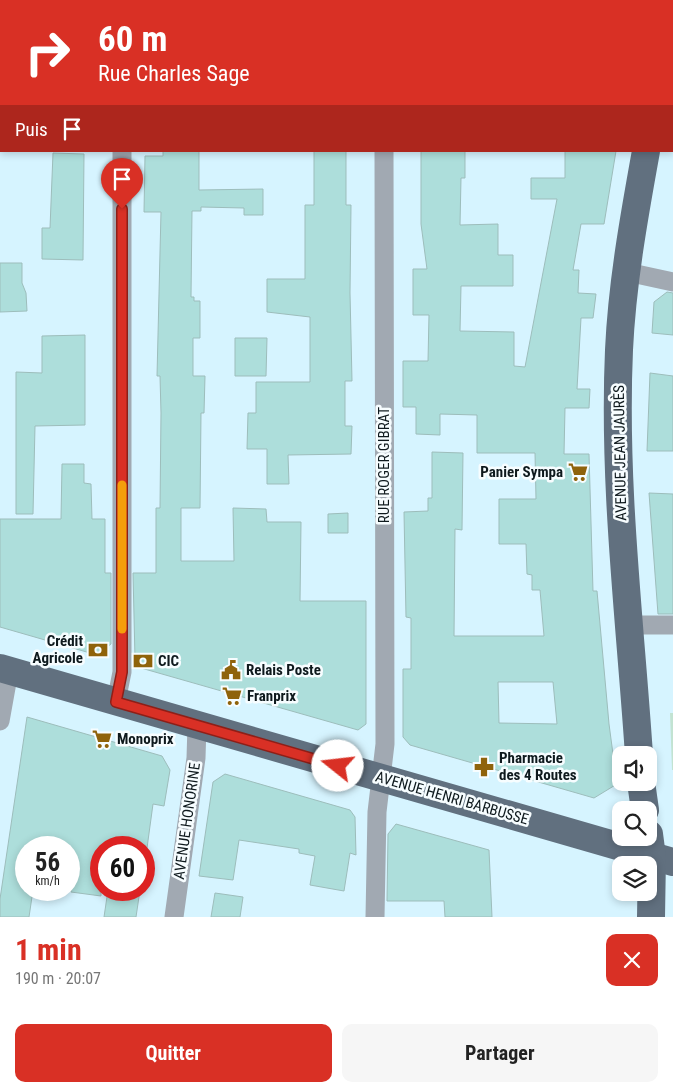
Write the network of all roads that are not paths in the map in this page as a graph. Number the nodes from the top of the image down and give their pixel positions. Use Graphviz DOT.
graph roads {
  1 [pos="122,152"];
  2 [pos="384,152"];
  3 [pos="646,152"];
  4 [pos="627,272"];
  5 [pos="673,282"];
  6 [pos="630,625"];
  7 [pos="673,625"];
  8 [pos="4,670"];
  9 [pos="116,702"];
  10 [pos="0,721"];
  11 [pos="197,725"];
  12 [pos="638,746"];
  13 [pos="380,778"];
  14 [pos="658,851"];
  15 [pos="651,910"];
  16 [pos="174,917"];
  17 [pos="375,917"];
  1 -- 9 [label="street"];
  2 -- 13 [label="street, RUE ROGER GIBRAT"];
  3 -- 4 [label="main road, AVENUE JEAN JAURÈS"];
  4 -- 5 [label="street"];
  4 -- 6 [label="main road, AVENUE JEAN JAURÈS"];
  6 -- 7 [label="street"];
  6 -- 12 [label="main road, AVENUE JEAN JAURÈS"];
  8 -- 9 [label="main road, AVENUE HENRI BARBUSSE"];
  8 -- 10 [label="street"];
  9 -- 11 [label="main road, AVENUE HENRI BARBUSSE"];
  11 -- 13 [label="main road, AVENUE HENRI BARBUSSE"];
  11 -- 16 [label="street, AVENUE HONORINE"];
  13 -- 14 [label="main road, AVENUE HENRI BARBUSSE"];
  13 -- 17 [label="street, RUE ROGER GIBRAT"];
  14 -- 15 [label="main road"];
}
